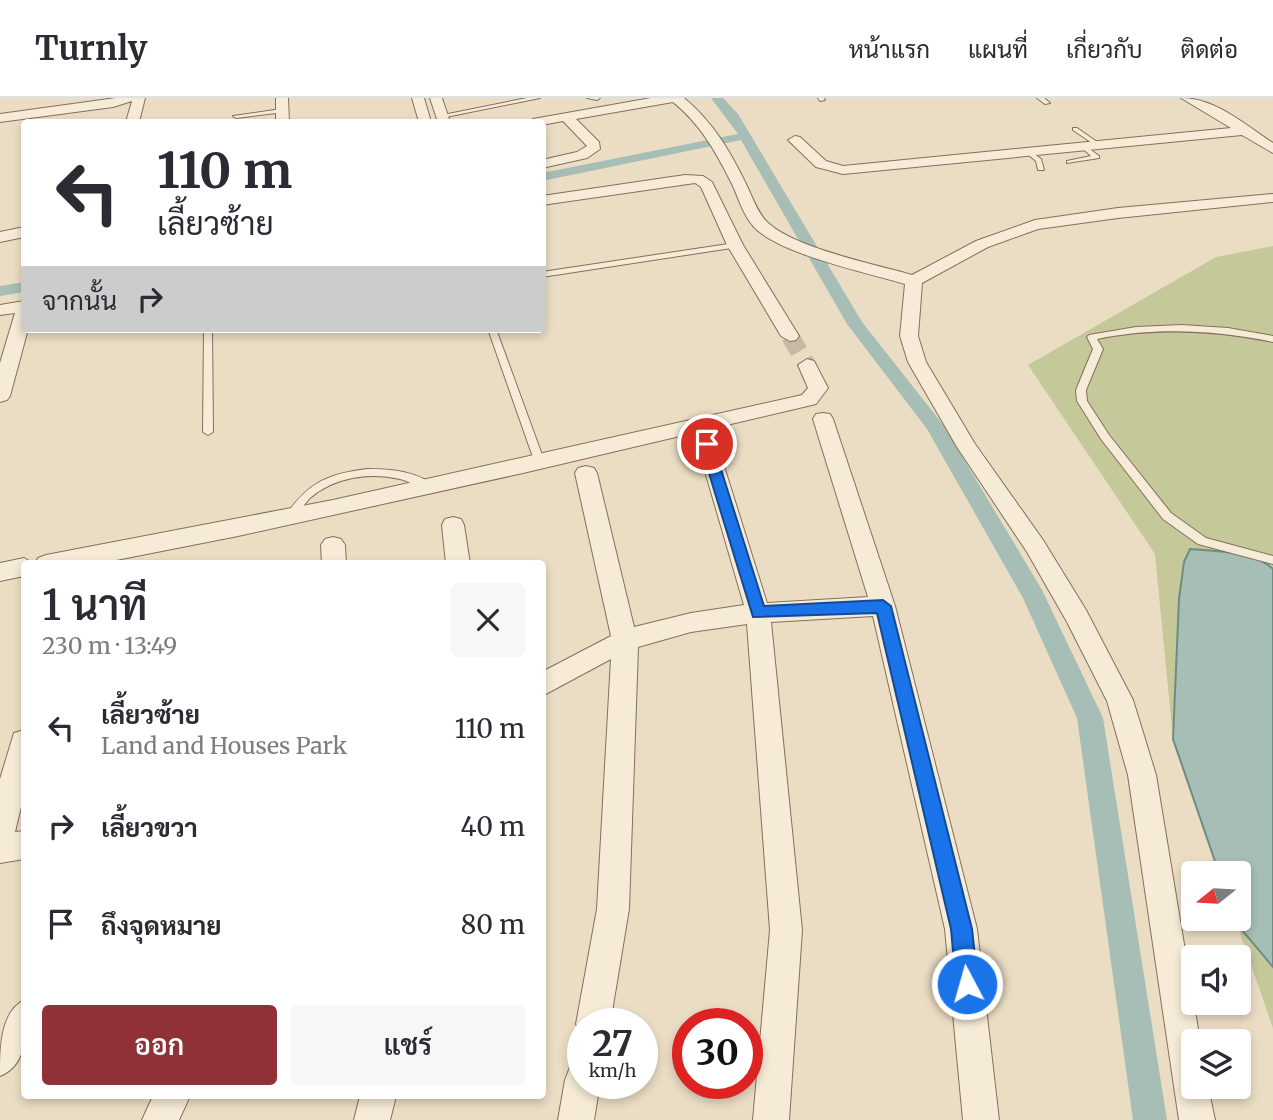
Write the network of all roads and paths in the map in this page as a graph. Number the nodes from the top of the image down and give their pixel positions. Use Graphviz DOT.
graph roads {
  1 [pos="129,98"];
  2 [pos="139,98"];
  3 [pos="418,98"];
  4 [pos="436,98"];
  5 [pos="537,98"];
  6 [pos="590,98"];
  7 [pos="597,98"];
  8 [pos="674,98"];
  9 [pos="1040,98"];
  10 [pos="1187,98"];
  11 [pos="648,100"];
  12 [pos="1202,102"];
  13 [pos="1047,103"];
  14 [pos="629,106"];
  15 [pos="107,110"];
  16 [pos="282,110"];
  17 [pos="236,116"];
  18 [pos="698,116"];
  19 [pos="566,117"];
  20 [pos="134,119"];
  21 [pos="424,119"];
  22 [pos="443,119"];
  23 [pos="447,119"];
  24 [pos="0,120"];
  25 [pos="546,121"];
  26 [pos="1074,129"];
  27 [pos="1247,130"];
  28 [pos="794,140"];
  29 [pos="1090,145"];
  30 [pos="1273,149"];
  31 [pos="1027,151"];
  32 [pos="1069,162"];
  33 [pos="546,163"];
  34 [pos="1041,168"];
  35 [pos="546,200"];
  36 [pos="1273,200"];
  37 [pos="21,233"];
  38 [pos="0,237"];
  39 [pos="735,245"];
  40 [pos="546,274"];
  41 [pos="914,281"];
  42 [pos="21,306"];
  43 [pos="0,310"];
  44 [pos="21,322"];
  45 [pos="208,333"];
  46 [pos="493,333"];
  47 [pos="790,336"];
  48 [pos="1273,339"];
  49 [pos="807,365"];
  50 [pos="0,396"];
  51 [pos="822,419"];
  52 [pos="208,432"];
  53 [pos="707,444"];
  54 [pos="540,463"];
  55 [pos="586,473"];
  56 [pos="453,525"];
  57 [pos="68,560"];
  58 [pos="457,560"];
  59 [pos="1273,560"];
  60 [pos="21,568"];
  61 [pos="0,572"];
  62 [pos="883,606"];
  63 [pos="758,612"];
  64 [pos="625,643"];
  65 [pos="546,682"];
  66 [pos="21,753"];
  67 [pos="0,832"];
  68 [pos="21,846"];
  69 [pos="0,849"];
  70 [pos="596,1008"];
  71 [pos="21,1022"];
  72 [pos="0,1059"];
  73 [pos="170,1099"];
  74 [pos="377,1099"];
  75 [pos="580,1099"];
  76 [pos="160,1120"];
  77 [pos="372,1120"];
  78 [pos="576,1120"];
  79 [pos="771,1120"];
  80 [pos="981,1120"];
  81 [pos="1197,1120"];
  1 -- 24 [label="street"];
  2 -- 20 [label="street"];
  3 -- 21 [label="street"];
  4 -- 22 [label="street"];
  5 -- 23 [label="lane"];
  6 -- 7 [label="lane"];
  8 -- 11 [label="street"];
  8 -- 18 [label="street"];
  9 -- 13 [label="lane"];
  10 -- 12 [label="street"];
  11 -- 14 [label="street"];
  12 -- 27 [label="street"];
  14 -- 18 [label="street"];
  14 -- 19 [label="street"];
  15 -- 24 [label="street"];
  16 -- 17 [label="lane"];
  18 -- 41 [label="street"];
  19 -- 25 [label="street"];
  19 -- 33 [label="street"];
  26 -- 29 [label="lane"];
  27 -- 29 [label="street"];
  27 -- 30 [label="street"];
  28 -- 31 [label="street"];
  29 -- 31 [label="street"];
  29 -- 32 [label="lane"];
  31 -- 34 [label="lane"];
  35 -- 39 [label="street"];
  36 -- 41 [label="street"];
  37 -- 38 [label="street"];
  39 -- 40 [label="lane"];
  39 -- 47 [label="street"];
  41 -- 81 [label="street"];
  42 -- 43 [label="street"];
  44 -- 50 [label="street"];
  45 -- 52 [label="lane"];
  46 -- 54 [label="lane"];
  48 -- 59 [label="lane"];
  49 -- 54 [label="street"];
  51 -- 62 [label="street"];
  53 -- 63 [label="street"];
  54 -- 57 [label="street"];
  55 -- 64 [label="street"];
  56 -- 58 [label="street"];
  60 -- 61 [label="street"];
  62 -- 63 [label="street"];
  62 -- 80 [label="street"];
  63 -- 64 [label="street"];
  63 -- 79 [label="street"];
  64 -- 65 [label="street"];
  64 -- 70 [label="street"];
  66 -- 67 [label="street"];
  68 -- 69 [label="street"];
  71 -- 72 [label="street"];
  73 -- 76 [label="street"];
  74 -- 77 [label="street"];
  75 -- 78 [label="street"];
}
